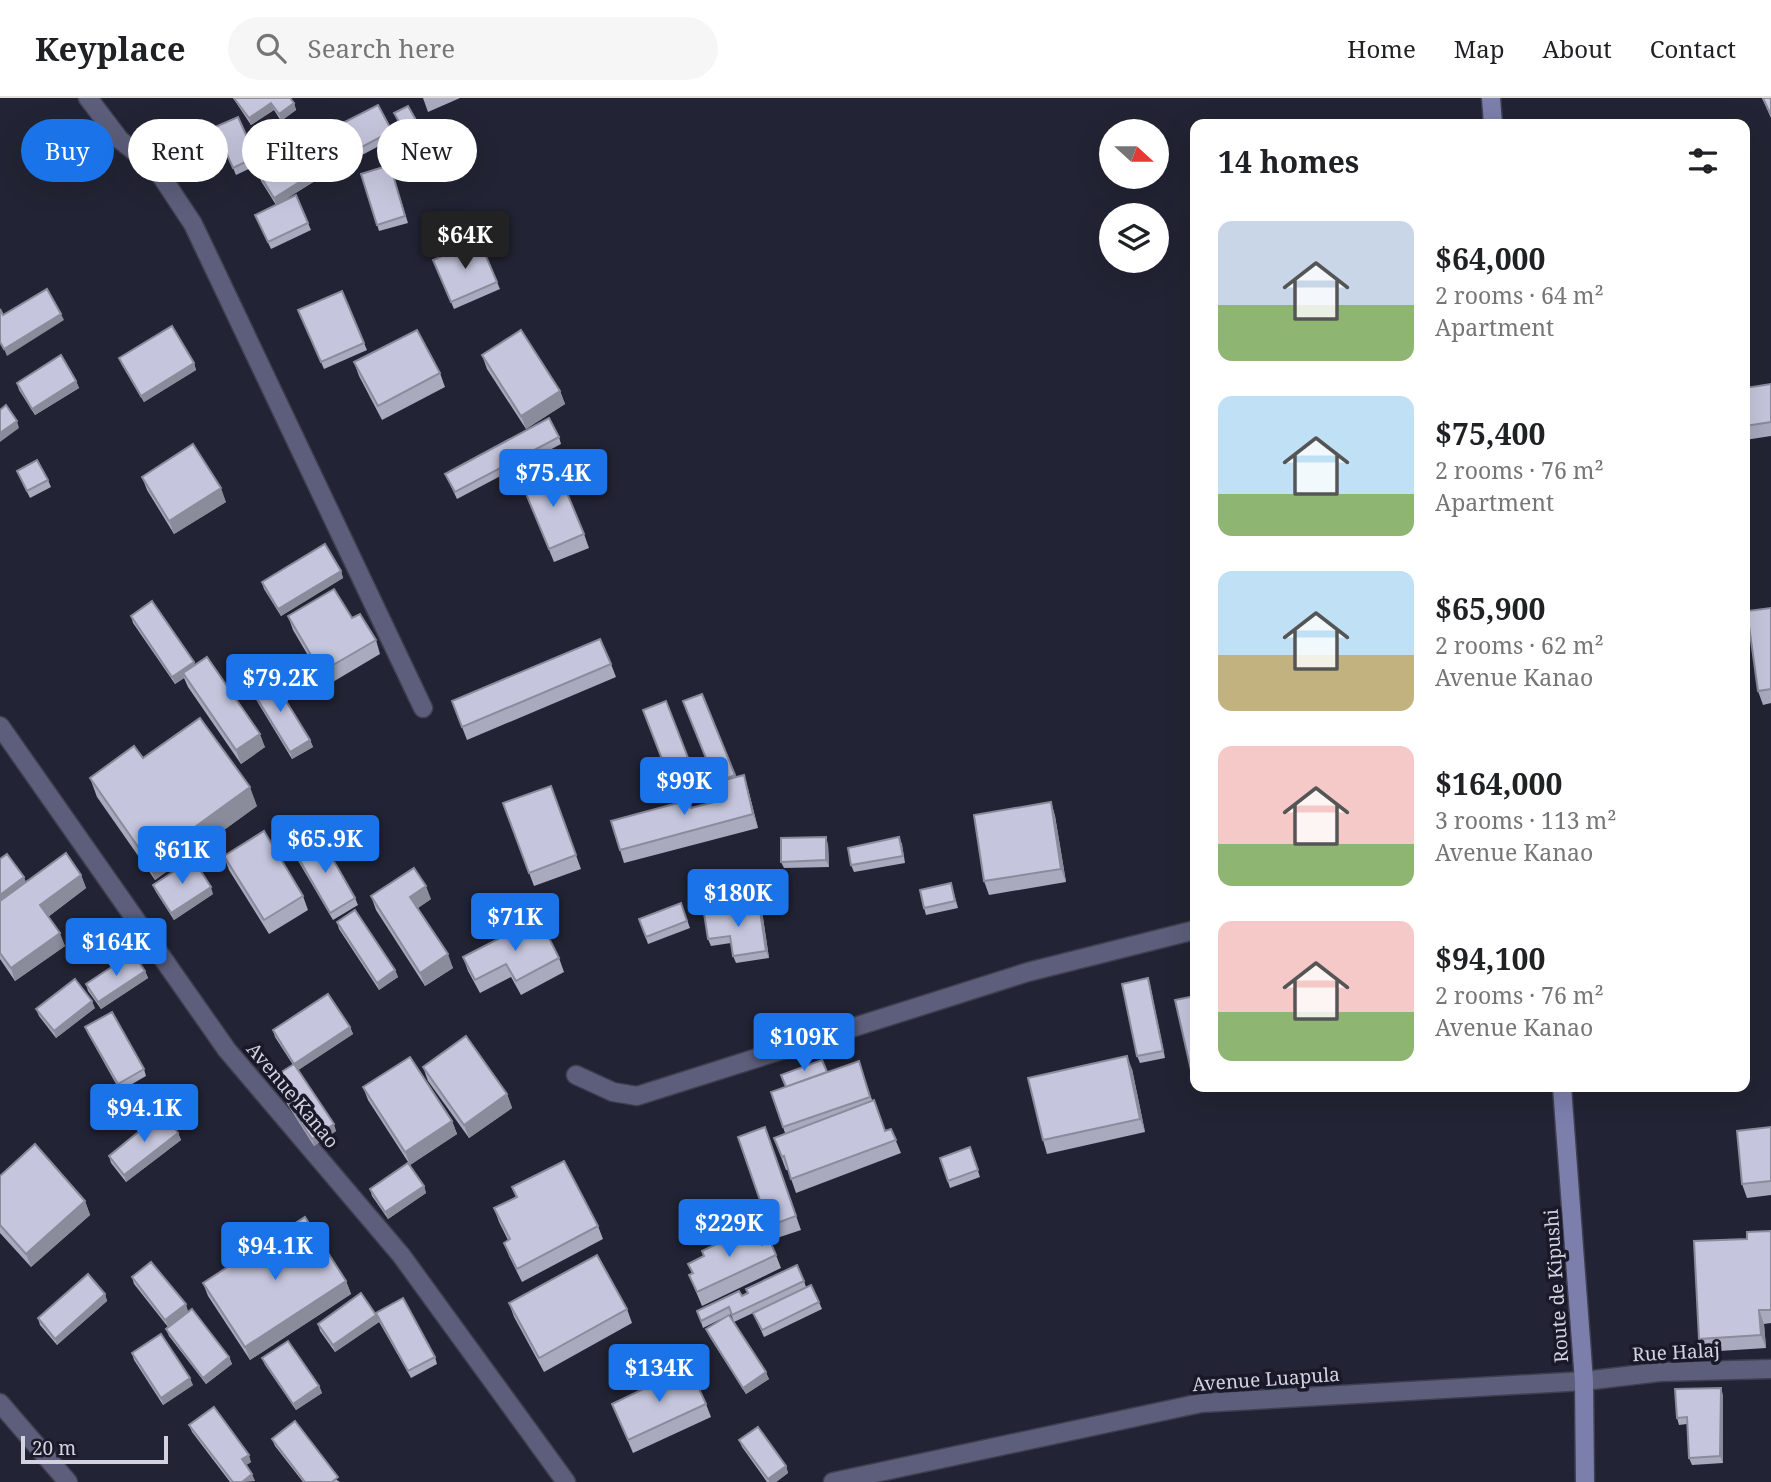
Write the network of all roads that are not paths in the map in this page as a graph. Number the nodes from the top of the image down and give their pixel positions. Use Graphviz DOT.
graph roads {
  1 [pos="88,98"];
  2 [pos="1491,98"];
  3 [pos="1493,119"];
  4 [pos="423,708"];
  5 [pos="0,726"];
  6 [pos="1190,931"];
  7 [pos="576,1075"];
  8 [pos="1562,1092"];
  9 [pos="1771,1369"];
  10 [pos="1584,1381"];
  11 [pos="0,1404"];
  12 [pos="68,1482"];
  13 [pos="566,1482"];
  14 [pos="833,1482"];
  15 [pos="1585,1482"];
  1 -- 4 [label="street"];
  2 -- 3 [label="main road"];
  5 -- 13 [label="street, Avenue Kanao"];
  6 -- 7 [label="street"];
  8 -- 10 [label="main road, Route de Kipushi"];
  9 -- 10 [label="street, Rue Halaj"];
  10 -- 14 [label="street, Avenue Luapula"];
  10 -- 15 [label="main road, Route de Kipushi"];
  11 -- 12 [label="street"];
}
